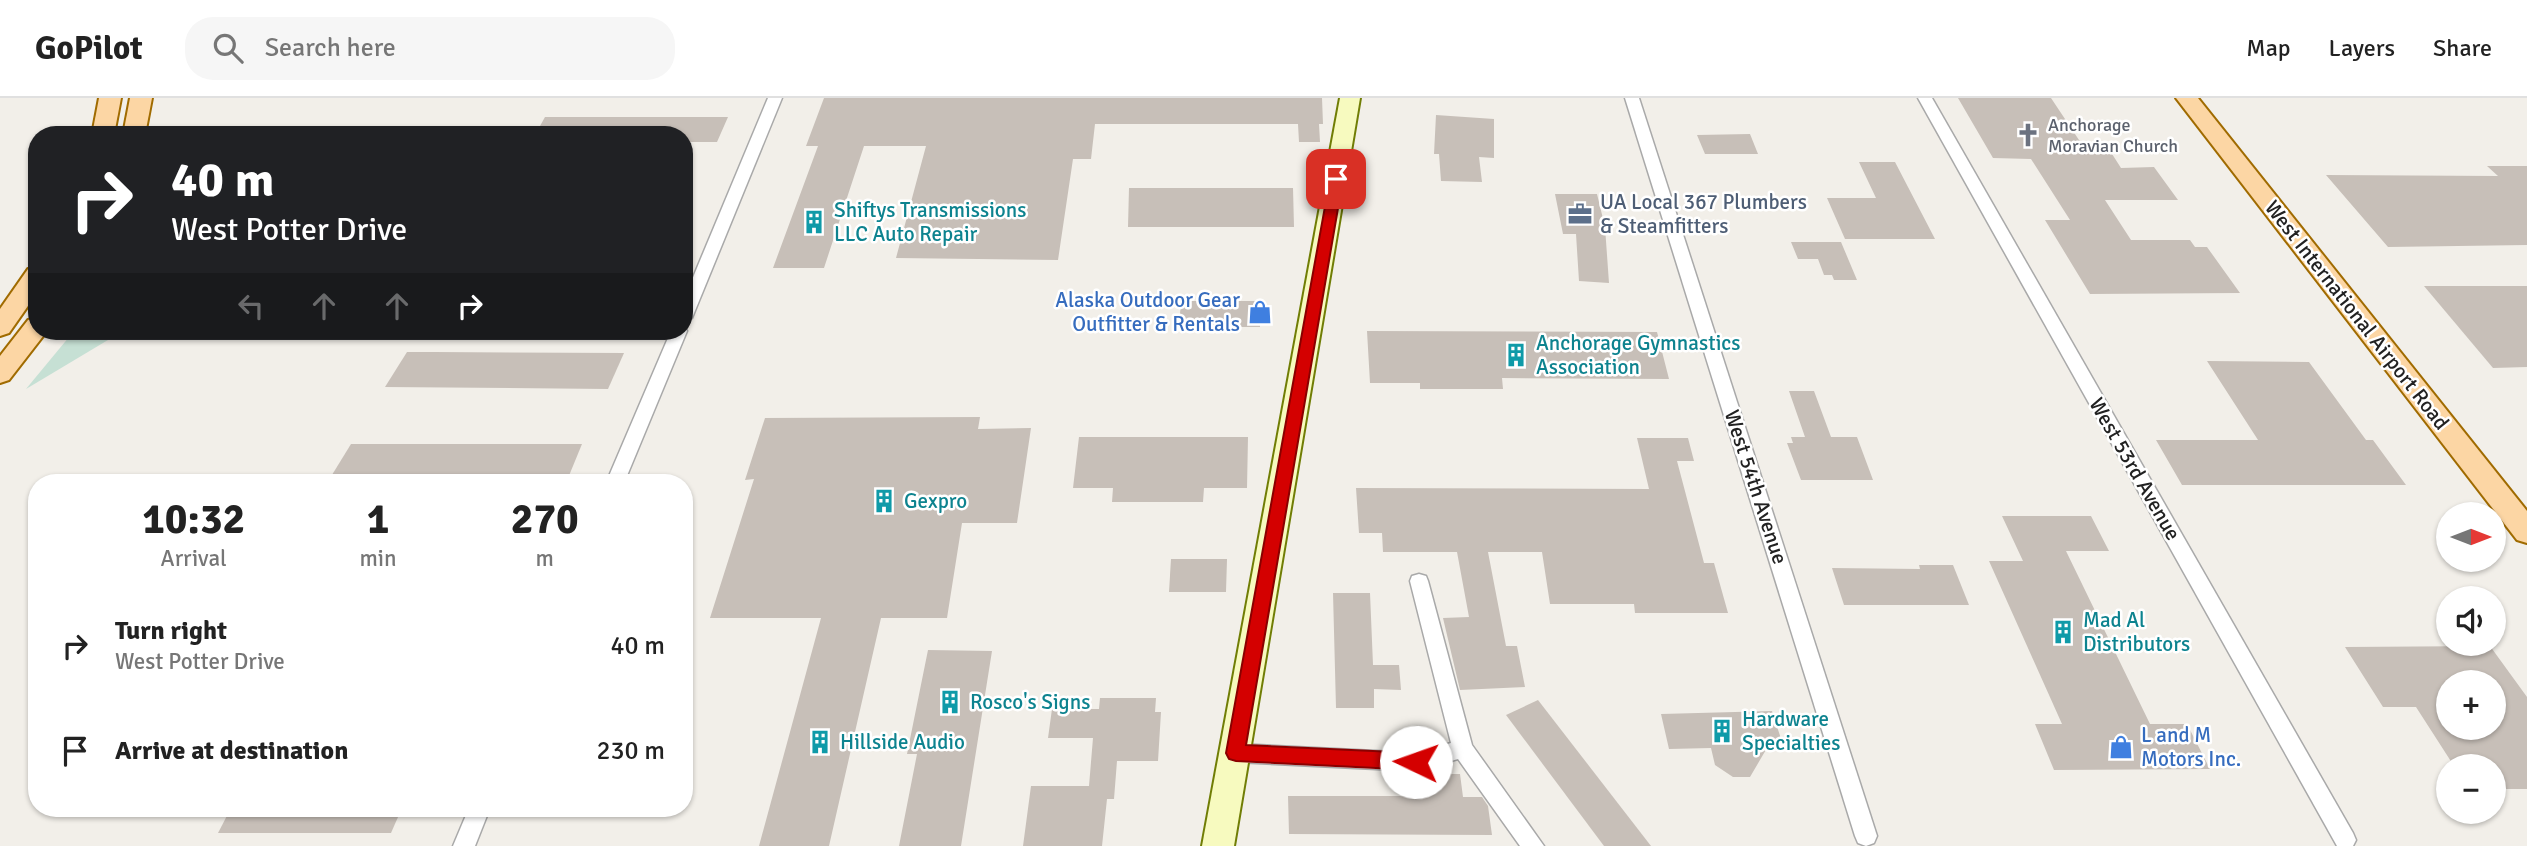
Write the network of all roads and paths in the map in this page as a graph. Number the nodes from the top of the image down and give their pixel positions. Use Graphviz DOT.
graph roads {
  1 [pos="110,98"];
  2 [pos="141,98"];
  3 [pos="775,98"];
  4 [pos="1350,98"];
  5 [pos="1633,98"];
  6 [pos="1925,98"];
  7 [pos="2187,98"];
  8 [pos="105,126"];
  9 [pos="136,126"];
  10 [pos="28,288"];
  11 [pos="693,296"];
  12 [pos="0,327"];
  13 [pos="28,338"];
  14 [pos="675,340"];
  15 [pos="0,374"];
  16 [pos="619,474"];
  17 [pos="2527,532"];
  18 [pos="1419,581"];
  19 [pos="1463,749"];
  20 [pos="1236,753"];
  21 [pos="476,817"];
  22 [pos="1866,836"];
  23 [pos="2346,839"];
  24 [pos="464,846"];
  25 [pos="1218,846"];
  26 [pos="1533,846"];
  1 -- 8 [label="main road"];
  2 -- 9 [label="main road"];
  3 -- 11 [label="street"];
  4 -- 20 [label="main road"];
  5 -- 22 [label="street, West 54th Avenue"];
  6 -- 23 [label="street, West 53rd Avenue"];
  7 -- 17 [label="main road, West International Airport Road"];
  10 -- 12 [label="main road"];
  13 -- 15 [label="main road"];
  14 -- 16 [label="street"];
  18 -- 19 [label="street"];
  19 -- 20 [label="street"];
  19 -- 26 [label="street"];
  20 -- 25 [label="main road"];
  21 -- 24 [label="street"];
}
